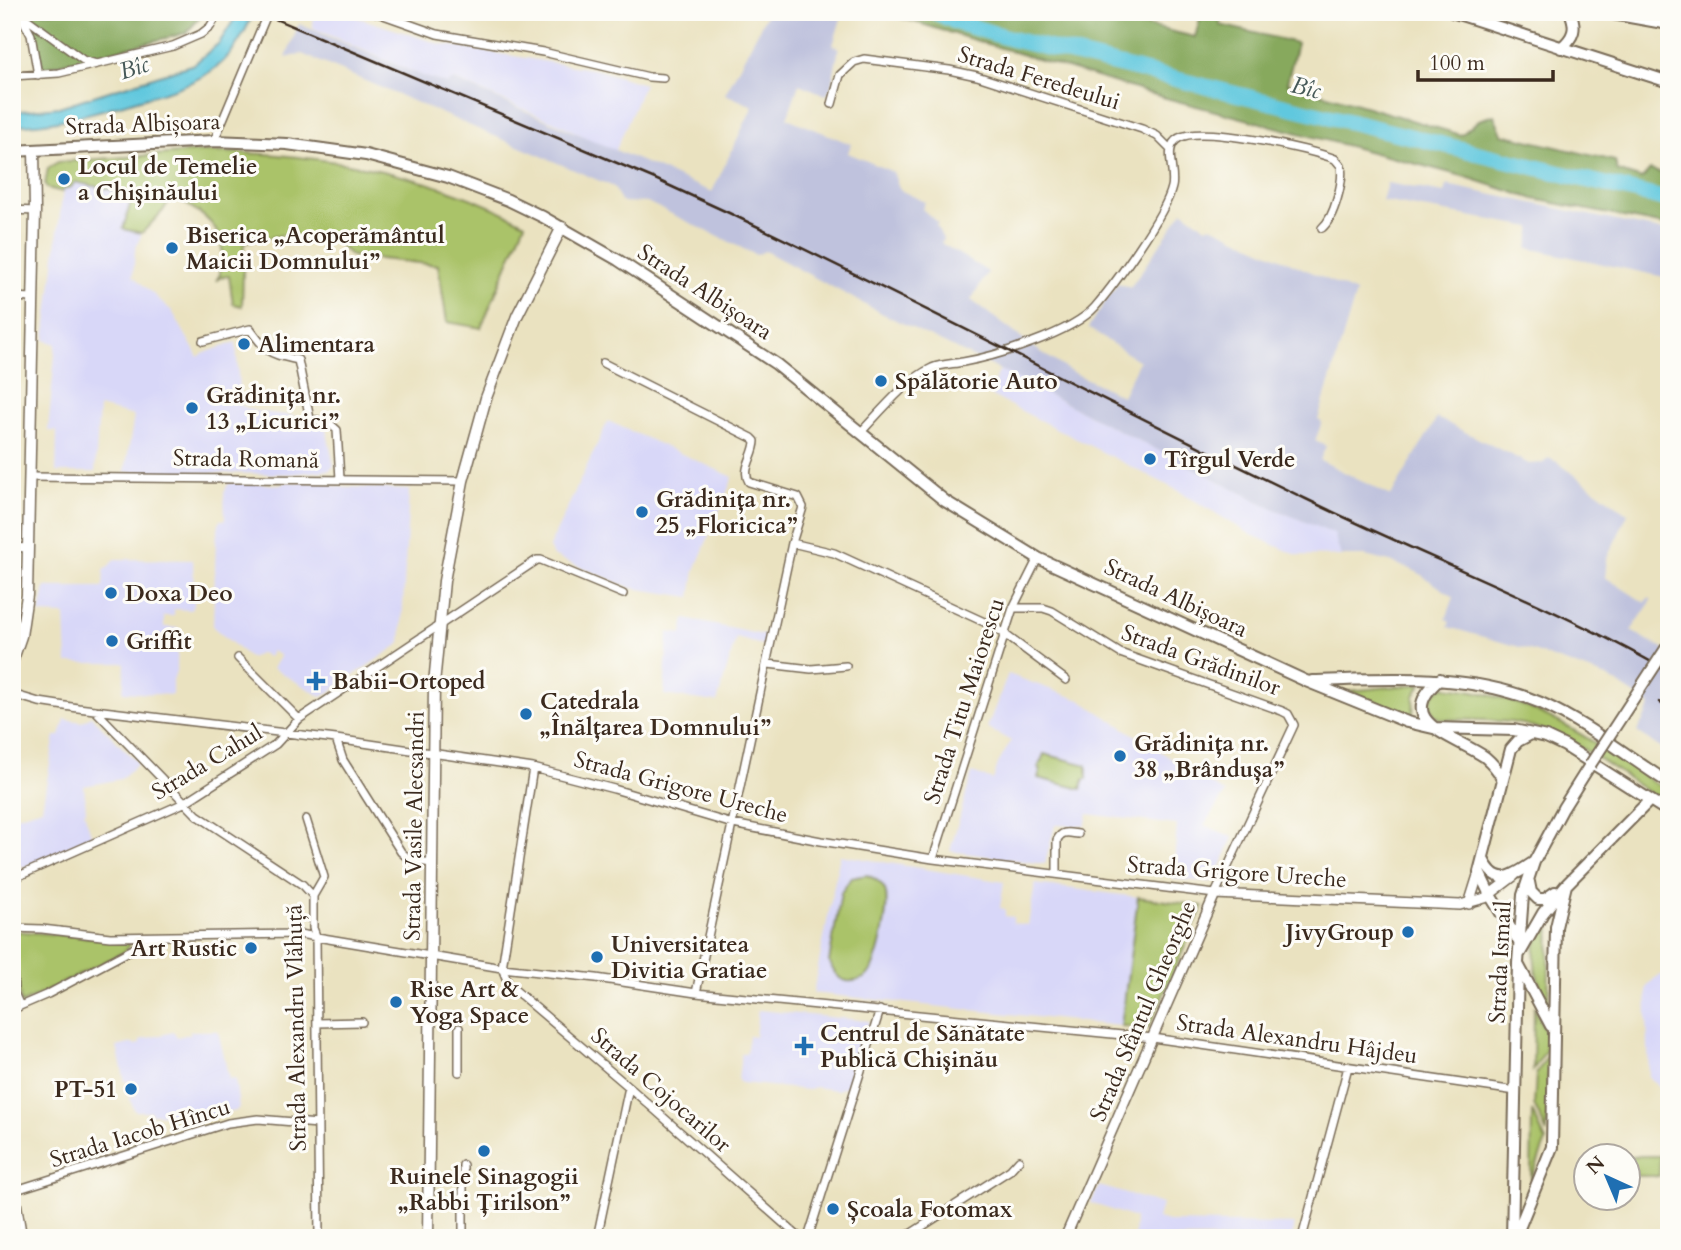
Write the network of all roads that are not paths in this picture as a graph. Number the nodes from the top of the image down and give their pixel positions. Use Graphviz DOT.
graph roads {
  1 [pos="219,12"];
  2 [pos="268,12"];
  3 [pos="374,12"];
  4 [pos="1452,12"];
  5 [pos="1570,12"];
  6 [pos="1602,12"];
  7 [pos="19,13"];
  8 [pos="1669,24"];
  9 [pos="1561,48"];
  10 [pos="101,64"];
  11 [pos="37,75"];
  12 [pos="12,76"];
  13 [pos="663,78"];
  14 [pos="1669,82"];
  15 [pos="832,104"];
  16 [pos="214,141"];
  17 [pos="1170,149"];
  18 [pos="34,150"];
  19 [pos="12,151"];
  20 [pos="12,160"];
  21 [pos="12,210"];
  22 [pos="35,211"];
  23 [pos="562,227"];
  24 [pos="1322,228"];
  25 [pos="12,297"];
  26 [pos="33,298"];
  27 [pos="203,341"];
  28 [pos="603,363"];
  29 [pos="861,432"];
  30 [pos="29,477"];
  31 [pos="340,479"];
  32 [pos="463,481"];
  33 [pos="793,543"];
  34 [pos="12,547"];
  35 [pos="27,548"];
  36 [pos="1038,558"];
  37 [pos="623,594"];
  38 [pos="1013,608"];
  39 [pos="439,625"];
  40 [pos="1005,635"];
  41 [pos="1669,643"];
  42 [pos="238,658"];
  43 [pos="12,663"];
  44 [pos="768,664"];
  45 [pos="846,666"];
  46 [pos="1440,679"];
  47 [pos="1066,680"];
  48 [pos="1306,681"];
  49 [pos="12,694"];
  50 [pos="95,710"];
  51 [pos="299,719"];
  52 [pos="1294,725"];
  53 [pos="1433,728"];
  54 [pos="287,734"];
  55 [pos="1531,734"];
  56 [pos="336,739"];
  57 [pos="433,754"];
  58 [pos="533,768"];
  59 [pos="1502,778"];
  60 [pos="1669,783"];
  61 [pos="1650,800"];
  62 [pos="184,803"];
  63 [pos="1669,812"];
  64 [pos="306,819"];
  65 [pos="733,824"];
  66 [pos="1078,834"];
  67 [pos="933,859"];
  68 [pos="1483,859"];
  69 [pos="1534,862"];
  70 [pos="432,863"];
  71 [pos="1479,872"];
  72 [pos="1057,874"];
  73 [pos="1514,876"];
  74 [pos="12,878"];
  75 [pos="1528,878"];
  76 [pos="1566,885"];
  77 [pos="1215,894"];
  78 [pos="1490,895"];
  79 [pos="313,896"];
  80 [pos="1469,904"];
  81 [pos="12,928"];
  82 [pos="316,936"];
  83 [pos="12,938"];
  84 [pos="154,938"];
  85 [pos="1519,942"];
  86 [pos="432,956"];
  87 [pos="1518,960"];
  88 [pos="502,968"];
  89 [pos="696,993"];
  90 [pos="16,1008"];
  91 [pos="880,1010"];
  92 [pos="362,1022"];
  93 [pos="317,1023"];
  94 [pos="459,1028"];
  95 [pos="1554,1031"];
  96 [pos="1153,1038"];
  97 [pos="1348,1067"];
  98 [pos="459,1072"];
  99 [pos="629,1087"];
  100 [pos="1516,1091"];
  101 [pos="318,1124"];
  102 [pos="1019,1160"];
  103 [pos="463,1165"];
  104 [pos="12,1172"];
  105 [pos="16,1191"];
  106 [pos="23,1238"];
  107 [pos="320,1238"];
  108 [pos="428,1238"];
  109 [pos="463,1238"];
  110 [pos="597,1238"];
  111 [pos="800,1238"];
  112 [pos="808,1238"];
  113 [pos="904,1238"];
  114 [pos="1065,1238"];
  115 [pos="1302,1238"];
  116 [pos="1514,1238"];
  1 -- 10 [label="street"];
  2 -- 16 [label="street"];
  3 -- 13 [label="street"];
  4 -- 9 [label="main road"];
  5 -- 9 [label="main road"];
  6 -- 8 [label="main road"];
  7 -- 10 [label="street"];
  7 -- 11 [label="street"];
  9 -- 14 [label="main road"];
  10 -- 11 [label="street"];
  11 -- 12 [label="street"];
  15 -- 17 [label="street, Strada Feredeului"];
  16 -- 18 [label="main road, Strada Albișoara"];
  16 -- 23 [label="main road, Strada Albișoara"];
  17 -- 24 [label="street"];
  17 -- 29 [label="street"];
  18 -- 19 [label="main road, Strada Albișoara"];
  18 -- 20 [label="main road"];
  18 -- 22 [label="main road"];
  21 -- 22 [label="street"];
  22 -- 26 [label="main road"];
  23 -- 29 [label="main road, Strada Albișoara"];
  23 -- 32 [label="main road, Strada Vasile Alecsandri"];
  25 -- 26 [label="street"];
  26 -- 30 [label="main road"];
  27 -- 31 [label="street"];
  28 -- 33 [label="street"];
  29 -- 36 [label="main road, Strada Albișoara"];
  30 -- 31 [label="street, Strada Romană"];
  30 -- 35 [label="main road"];
  31 -- 32 [label="street, Strada Romană"];
  32 -- 39 [label="main road, Strada Vasile Alecsandri"];
  33 -- 40 [label="street"];
  33 -- 44 [label="street"];
  34 -- 35 [label="street"];
  35 -- 43 [label="main road"];
  36 -- 38 [label="street, Strada Titu Maiorescu"];
  36 -- 48 [label="main road, Strada Albișoara"];
  37 -- 39 [label="street, Strada Cahul"];
  38 -- 40 [label="street, Strada Titu Maiorescu"];
  38 -- 52 [label="street, Strada Grădinilor"];
  39 -- 51 [label="street, Strada Cahul"];
  39 -- 57 [label="main road, Strada Vasile Alecsandri"];
  40 -- 47 [label="street"];
  40 -- 67 [label="street, Strada Titu Maiorescu"];
  41 -- 69 [label="main road, Strada Ismail, bridge"];
  42 -- 51 [label="street"];
  44 -- 45 [label="street"];
  44 -- 65 [label="street"];
  46 -- 48 [label="main road, Strada Albișoara"];
  46 -- 53 [label="main road"];
  46 -- 60 [label="main road, Strada Albișoara"];
  48 -- 53 [label="main road, Strada Albișoara"];
  49 -- 50 [label="street, Strada Grigore Ureche"];
  50 -- 54 [label="street, Strada Grigore Ureche"];
  50 -- 62 [label="street, Strada Alexandru Vlăhuță"];
  51 -- 54 [label="street, Strada Cahul"];
  52 -- 77 [label="street, Strada Sfântul Gheorghe"];
  53 -- 55 [label="main road, Strada Albișoara"];
  53 -- 59 [label="main road"];
  54 -- 56 [label="street, Strada Grigore Ureche"];
  54 -- 62 [label="street, Strada Cahul"];
  55 -- 59 [label="main road"];
  55 -- 61 [label="main road, Strada Albișoara"];
  56 -- 57 [label="street, Strada Grigore Ureche"];
  56 -- 70 [label="street"];
  57 -- 58 [label="street, Strada Grigore Ureche"];
  57 -- 70 [label="main road, Strada Vasile Alecsandri"];
  58 -- 65 [label="street, Strada Grigore Ureche"];
  58 -- 88 [label="street"];
  59 -- 68 [label="main road"];
  61 -- 63 [label="main road, Strada Albișoara"];
  61 -- 76 [label="main road"];
  62 -- 74 [label="street, Strada Cahul"];
  62 -- 79 [label="street, Strada Alexandru Vlăhuță"];
  64 -- 79 [label="street"];
  65 -- 67 [label="street, Strada Grigore Ureche"];
  65 -- 89 [label="street"];
  66 -- 72 [label="street"];
  67 -- 72 [label="street, Strada Grigore Ureche"];
  68 -- 71 [label="main road"];
  68 -- 73 [label="main road"];
  69 -- 73 [label="main road"];
  69 -- 75 [label="main road, Strada Ismail"];
  70 -- 86 [label="main road, Strada Vasile Alecsandri"];
  71 -- 78 [label="main road"];
  71 -- 80 [label="street"];
  72 -- 77 [label="street, Strada Grigore Ureche"];
  73 -- 78 [label="street, Strada Grigore Ureche"];
  75 -- 76 [label="main road"];
  75 -- 85 [label="main road, Strada Ismail"];
  76 -- 87 [label="main road"];
  76 -- 95 [label="main road"];
  77 -- 80 [label="street, Strada Grigore Ureche"];
  77 -- 96 [label="street, Strada Sfântul Gheorghe"];
  78 -- 80 [label="street, Strada Grigore Ureche"];
  78 -- 85 [label="main road"];
  79 -- 82 [label="street, Strada Alexandru Vlăhuță"];
  81 -- 84 [label="street, Strada Alexandru Hâjdeu"];
  82 -- 84 [label="street, Strada Alexandru Hâjdeu"];
  82 -- 86 [label="street, Strada Alexandru Hâjdeu"];
  82 -- 93 [label="street, Strada Alexandru Vlăhuță"];
  83 -- 90 [label="street"];
  84 -- 90 [label="street, Strada Alexandru Hâjdeu"];
  85 -- 87 [label="main road, Strada Ismail"];
  86 -- 88 [label="street, Strada Alexandru Hâjdeu"];
  86 -- 108 [label="main road, Strada Vasile Alecsandri"];
  87 -- 95 [label="main road"];
  87 -- 100 [label="main road, Strada Ismail"];
  88 -- 89 [label="street, Strada Alexandru Hâjdeu"];
  88 -- 99 [label="street, Strada Cojocarilor"];
  89 -- 91 [label="street, Strada Alexandru Hâjdeu"];
  91 -- 96 [label="street, Strada Alexandru Hâjdeu"];
  91 -- 112 [label="street"];
  92 -- 93 [label="street"];
  93 -- 101 [label="street, Strada Alexandru Vlăhuță"];
  94 -- 98 [label="street"];
  95 -- 116 [label="main road"];
  96 -- 97 [label="street, Strada Alexandru Hâjdeu"];
  96 -- 114 [label="street, Strada Sfântul Gheorghe"];
  97 -- 100 [label="street, Strada Alexandru Hâjdeu"];
  97 -- 115 [label="street"];
  99 -- 110 [label="street"];
  99 -- 111 [label="street, Strada Cojocarilor"];
  100 -- 116 [label="main road, Strada Ismail"];
  101 -- 105 [label="street, Strada Iacob Hîncu"];
  101 -- 107 [label="street, Strada Alexandru Vlăhuță"];
  102 -- 113 [label="street"];
  103 -- 109 [label="street"];
  104 -- 105 [label="street"];
  105 -- 106 [label="street"];
}
